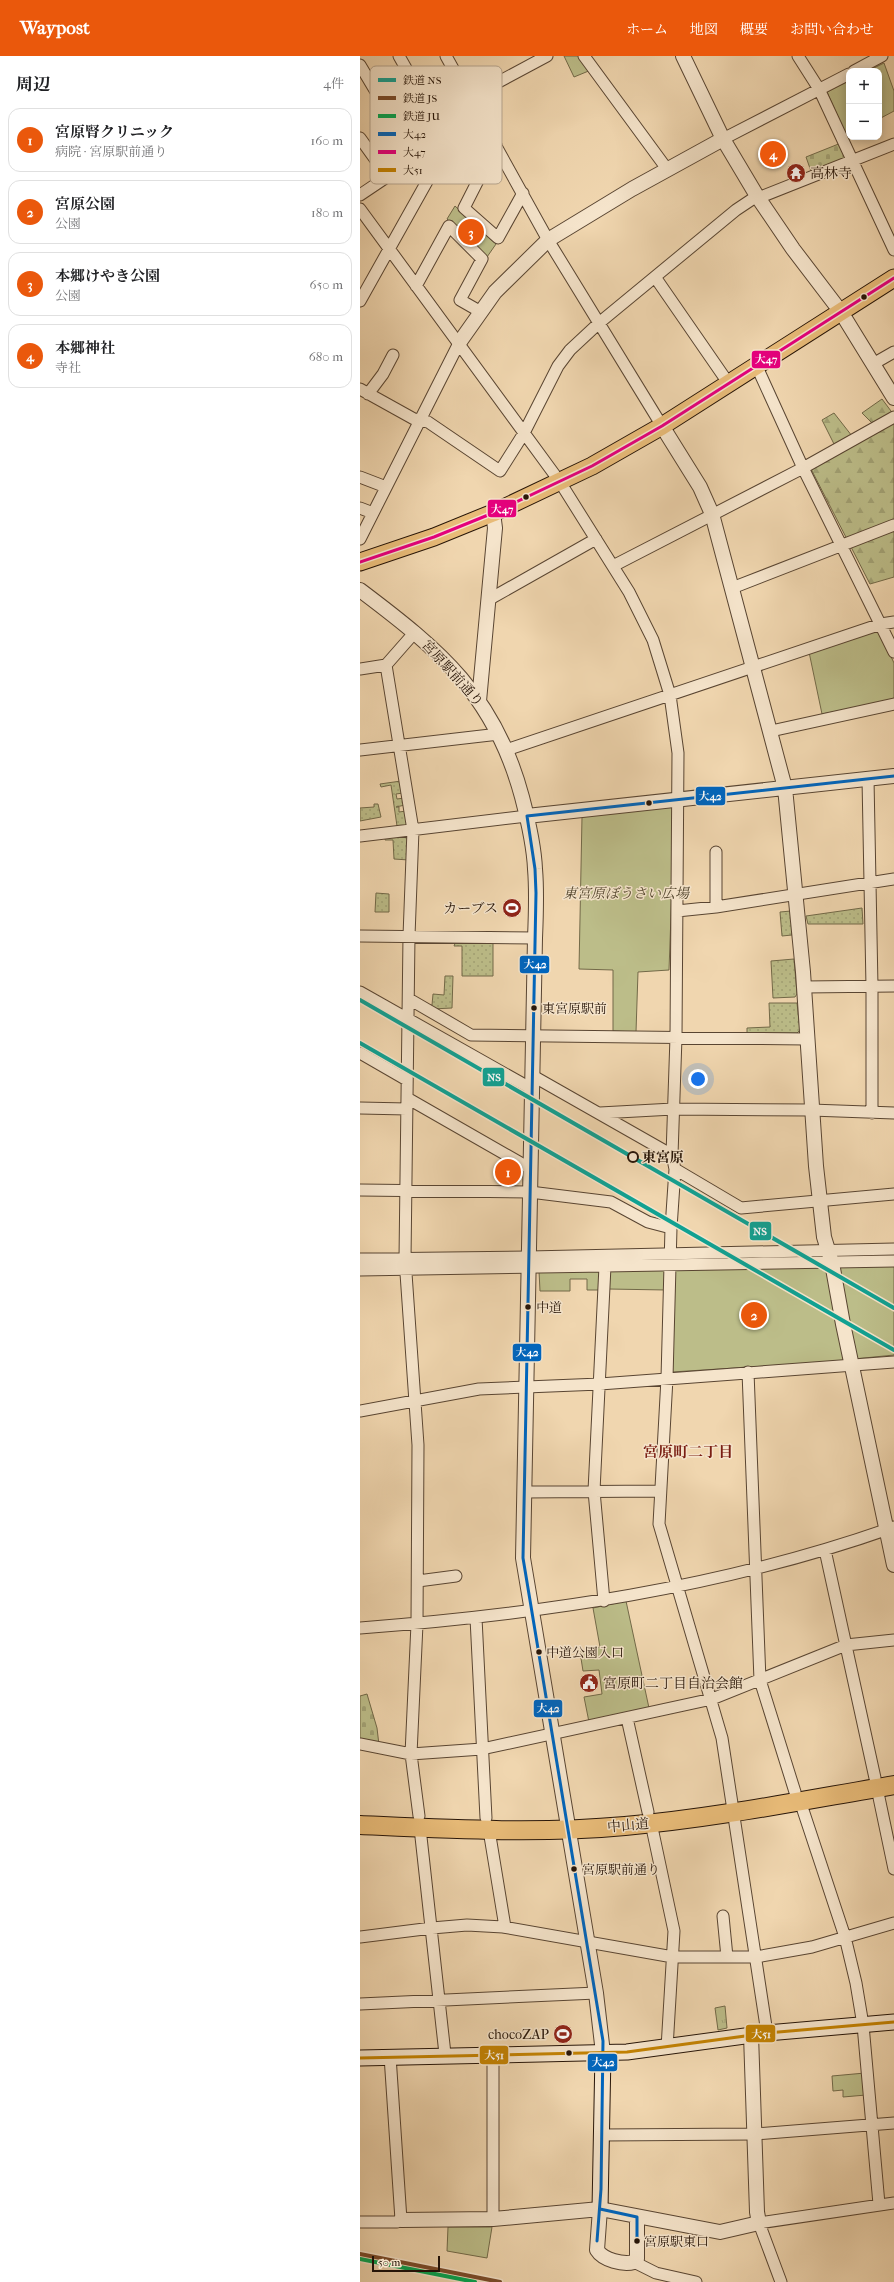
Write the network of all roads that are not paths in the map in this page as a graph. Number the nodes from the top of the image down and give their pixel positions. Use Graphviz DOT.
graph roads {
  1 [pos="399,56"];
  2 [pos="446,56"];
  3 [pos="547,56"];
  4 [pos="584,56"];
  5 [pos="684,56"];
  6 [pos="798,56"];
  7 [pos="882,56"];
  8 [pos="360,65"];
  9 [pos="405,66"];
  10 [pos="452,66"];
  11 [pos="860,68"];
  12 [pos="846,76"];
  13 [pos="502,80"];
  14 [pos="370,82"];
  15 [pos="819,89"];
  16 [pos="360,138"];
  17 [pos="723,139"];
  18 [pos="894,144"];
  19 [pos="370,152"];
  20 [pos="502,156"];
  21 [pos="854,161"];
  22 [pos="668,169"];
  23 [pos="377,184"];
  24 [pos="425,184"];
  25 [pos="476,184"];
  26 [pos="523,193"];
  27 [pos="360,195"];
  28 [pos="758,197"];
  29 [pos="360,209"];
  30 [pos="548,240"];
  31 [pos="389,249"];
  32 [pos="894,250"];
  33 [pos="655,277"];
  34 [pos="894,278"];
  35 [pos="416,286"];
  36 [pos="360,301"];
  37 [pos="481,312"];
  38 [pos="842,312"];
  39 [pos="599,323"];
  40 [pos="459,343"];
  41 [pos="894,352"];
  42 [pos="393,355"];
  43 [pos="873,364"];
  44 [pos="756,367"];
  45 [pos="729,384"];
  46 [pos="364,391"];
  47 [pos="894,398"];
  48 [pos="894,417"];
  49 [pos="420,420"];
  50 [pos="662,426"];
  51 [pos="524,433"];
  52 [pos="803,468"];
  53 [pos="360,476"];
  54 [pos="560,482"];
  55 [pos="386,487"];
  56 [pos="360,508"];
  57 [pos="373,513"];
  58 [pos="493,513"];
  59 [pos="712,514"];
  60 [pos="894,525"];
  61 [pos="360,539"];
  62 [pos="596,539"];
  63 [pos="842,545"];
  64 [pos="360,562"];
  65 [pos="613,566"];
  66 [pos="732,588"];
  67 [pos="360,590"];
  68 [pos="488,600"];
  69 [pos="894,622"];
  70 [pos="881,624"];
  71 [pos="415,632"];
  72 [pos="894,652"];
  73 [pos="482,663"];
  74 [pos="386,665"];
  75 [pos="754,666"];
  76 [pos="360,669"];
  77 [pos="457,674"];
  78 [pos="670,695"];
  79 [pos="479,701"];
  80 [pos="894,704"];
  81 [pos="771,731"];
  82 [pos="499,734"];
  83 [pos="399,746"];
  84 [pos="360,750"];
  85 [pos="506,750"];
  86 [pos="894,776"];
  87 [pos="868,779"];
  88 [pos="785,788"];
  89 [pos="678,799"];
  90 [pos="527,816"];
  91 [pos="413,830"];
  92 [pos="360,836"];
  93 [pos="716,852"];
  94 [pos="894,879"];
  95 [pos="870,883"];
  96 [pos="796,895"];
  97 [pos="716,907"];
  98 [pos="677,911"];
  99 [pos="360,936"];
  100 [pos="409,936"];
  101 [pos="535,938"];
  102 [pos="894,986"];
  103 [pos="804,987"];
  104 [pos="872,987"];
  105 [pos="360,992"];
  106 [pos="409,999"];
  107 [pos="409,1020"];
  108 [pos="534,1036"];
  109 [pos="676,1037"];
  110 [pos="806,1039"];
  111 [pos="360,1053"];
  112 [pos="407,1080"];
  113 [pos="533,1082"];
  114 [pos="407,1103"];
  115 [pos="360,1108"];
  116 [pos="673,1109"];
  117 [pos="811,1110"];
  118 [pos="600,1113"];
  119 [pos="872,1113"];
  120 [pos="894,1113"];
  121 [pos="672,1155"];
  122 [pos="531,1169"];
  123 [pos="675,1169"];
  124 [pos="360,1190"];
  125 [pos="405,1190"];
  126 [pos="530,1192"];
  127 [pos="894,1194"];
  128 [pos="821,1202"];
  129 [pos="671,1228"];
  130 [pos="894,1249"];
  131 [pos="830,1256"];
  132 [pos="360,1259"];
  133 [pos="670,1260"];
  134 [pos="894,1261"];
  135 [pos="529,1263"];
  136 [pos="405,1265"];
  137 [pos="605,1266"];
  138 [pos="360,1270"];
  139 [pos="894,1362"];
  140 [pos="852,1365"];
  141 [pos="748,1372"];
  142 [pos="667,1378"];
  143 [pos="600,1384"];
  144 [pos="527,1386"];
  145 [pos="414,1402"];
  146 [pos="360,1411"];
  147 [pos="594,1491"];
  148 [pos="660,1491"];
  149 [pos="524,1492"];
  150 [pos="890,1529"];
  151 [pos="825,1550"];
  152 [pos="894,1565"];
  153 [pos="757,1568"];
  154 [pos="456,1576"];
  155 [pos="418,1581"];
  156 [pos="677,1586"];
  157 [pos="604,1601"];
  158 [pos="532,1611"];
  159 [pos="476,1618"];
  160 [pos="417,1624"];
  161 [pos="360,1628"];
  162 [pos="894,1640"];
  163 [pos="846,1645"];
  164 [pos="760,1680"];
  165 [pos="712,1699"];
  166 [pos="627,1718"];
  167 [pos="551,1735"];
  168 [pos="360,1744"];
  169 [pos="482,1749"];
  170 [pos="411,1754"];
  171 [pos="894,1775"];
  172 [pos="882,1784"];
  173 [pos="798,1797"];
  174 [pos="732,1807"];
  175 [pos="360,1814"];
  176 [pos="649,1817"];
  177 [pos="420,1822"];
  178 [pos="568,1823"];
  179 [pos="488,1824"];
  180 [pos="360,1825"];
  181 [pos="894,1869"];
  182 [pos="723,1916"];
  183 [pos="894,1923"];
  184 [pos="505,1927"];
  185 [pos="432,1928"];
  186 [pos="360,1937"];
  187 [pos="846,1937"];
  188 [pos="588,1942"];
  189 [pos="673,1957"];
  190 [pos="727,1957"];
  191 [pos="756,1957"];
  192 [pos="596,1993"];
  193 [pos="440,2001"];
  194 [pos="360,2004"];
  195 [pos="894,2022"];
  196 [pos="863,2025"];
  197 [pos="767,2033"];
  198 [pos="751,2035"];
  199 [pos="668,2048"];
  200 [pos="603,2053"];
  201 [pos="445,2054"];
  202 [pos="493,2054"];
  203 [pos="390,2056"];
  204 [pos="360,2058"];
  205 [pos="894,2123"];
  206 [pos="872,2124"];
  207 [pos="755,2134"];
  208 [pos="602,2135"];
  209 [pos="894,2203"];
  210 [pos="879,2204"];
  211 [pos="600,2209"];
  212 [pos="637,2217"];
  213 [pos="492,2219"];
  214 [pos="401,2220"];
  215 [pos="360,2222"];
  216 [pos="759,2224"];
  217 [pos="634,2262"];
  218 [pos="696,2282"];
  219 [pos="781,2282"];
  1 -- 9 [label="street"];
  2 -- 10 [label="street"];
  3 -- 13 [label="street"];
  4 -- 22 [label="street"];
  5 -- 17 [label="street"];
  6 -- 15 [label="street"];
  7 -- 11 [label="street"];
  8 -- 14 [label="street"];
  12 -- 15 [label="street"];
  15 -- 17 [label="street"];
  15 -- 21 [label="street"];
  16 -- 19 [label="street"];
  17 -- 22 [label="street"];
  17 -- 28 [label="street"];
  18 -- 21 [label="street"];
  20 -- 26 [label="street"];
  21 -- 28 [label="street"];
  21 -- 32 [label="street"];
  22 -- 30 [label="street"];
  23 -- 27 [label="street"];
  24 -- 31 [label="street"];
  25 -- 26 [label="street"];
  26 -- 30 [label="street"];
  28 -- 33 [label="street"];
  28 -- 38 [label="street"];
  29 -- 31 [label="street"];
  30 -- 37 [label="street"];
  30 -- 39 [label="street"];
  31 -- 35 [label="street"];
  31 -- 36 [label="street"];
  33 -- 39 [label="street"];
  33 -- 45 [label="street"];
  34 -- 38 [label="main road"];
  35 -- 37 [label="street"];
  35 -- 40 [label="street"];
  37 -- 40 [label="street"];
  38 -- 43 [label="street"];
  38 -- 44 [label="main road"];
  39 -- 50 [label="street"];
  39 -- 51 [label="street"];
  40 -- 49 [label="street"];
  40 -- 51 [label="street"];
  41 -- 43 [label="street"];
  42 -- 46 [label="street"];
  43 -- 47 [label="street"];
  44 -- 45 [label="main road"];
  44 -- 52 [label="street"];
  45 -- 50 [label="main road"];
  46 -- 49 [label="street"];
  48 -- 52 [label="street"];
  49 -- 51 [label="street"];
  49 -- 55 [label="street"];
  50 -- 54 [label="main road"];
  50 -- 59 [label="street"];
  51 -- 54 [label="street"];
  52 -- 59 [label="street"];
  52 -- 63 [label="street"];
  53 -- 55 [label="street"];
  54 -- 58 [label="main road"];
  54 -- 62 [label="street"];
  55 -- 57 [label="street"];
  56 -- 57 [label="street"];
  57 -- 61 [label="street"];
  58 -- 64 [label="main road"];
  58 -- 68 [label="street"];
  59 -- 65 [label="street"];
  59 -- 66 [label="street"];
  60 -- 63 [label="street"];
  62 -- 65 [label="street"];
  62 -- 68 [label="street"];
  63 -- 66 [label="street"];
  63 -- 70 [label="street"];
  65 -- 78 [label="street"];
  66 -- 75 [label="street"];
  67 -- 71 [label="street, 宮原駅前通り"];
  68 -- 73 [label="street"];
  69 -- 70 [label="street"];
  70 -- 72 [label="street"];
  70 -- 75 [label="street"];
  71 -- 74 [label="street"];
  71 -- 77 [label="street, 宮原駅前通り"];
  73 -- 77 [label="street"];
  73 -- 79 [label="street"];
  74 -- 76 [label="street"];
  74 -- 83 [label="street"];
  75 -- 78 [label="street"];
  75 -- 81 [label="street"];
  77 -- 79 [label="street, 宮原駅前通り"];
  78 -- 85 [label="street"];
  78 -- 89 [label="street"];
  79 -- 82 [label="street, 宮原駅前通り"];
  80 -- 81 [label="street"];
  81 -- 88 [label="street"];
  82 -- 83 [label="street"];
  82 -- 85 [label="street, 宮原駅前通り"];
  83 -- 84 [label="street"];
  83 -- 91 [label="street"];
  85 -- 90 [label="street, 宮原駅前通り"];
  86 -- 87 [label="street"];
  87 -- 88 [label="street"];
  87 -- 95 [label="street"];
  88 -- 89 [label="street"];
  88 -- 96 [label="street"];
  89 -- 90 [label="street"];
  89 -- 98 [label="street"];
  90 -- 91 [label="street"];
  90 -- 101 [label="street, 宮原駅前通り"];
  91 -- 92 [label="street"];
  91 -- 100 [label="street"];
  93 -- 97 [label="street"];
  94 -- 95 [label="street"];
  95 -- 96 [label="street"];
  95 -- 104 [label="street"];
  96 -- 97 [label="street"];
  96 -- 103 [label="street"];
  97 -- 98 [label="street"];
  98 -- 109 [label="street"];
  99 -- 100 [label="street"];
  100 -- 101 [label="street"];
  100 -- 106 [label="street"];
  101 -- 108 [label="street, 宮原駅前通り"];
  102 -- 104 [label="street"];
  103 -- 104 [label="street"];
  103 -- 110 [label="street"];
  104 -- 119 [label="street"];
  105 -- 107 [label="street"];
  106 -- 107 [label="street"];
  106 -- 108 [label="street"];
  107 -- 112 [label="street"];
  107 -- 113 [label="street"];
  108 -- 109 [label="street"];
  108 -- 113 [label="street, 宮原駅前通り"];
  109 -- 110 [label="street"];
  109 -- 116 [label="street"];
  110 -- 117 [label="street"];
  111 -- 112 [label="street"];
  112 -- 114 [label="street"];
  113 -- 118 [label="street"];
  113 -- 122 [label="street, 宮原駅前通り"];
  114 -- 115 [label="street"];
  114 -- 122 [label="street"];
  114 -- 125 [label="street"];
  116 -- 117 [label="street"];
  116 -- 118 [label="street"];
  116 -- 121 [label="street"];
  117 -- 119 [label="street"];
  117 -- 128 [label="street"];
  118 -- 121 [label="street"];
  119 -- 120 [label="street"];
  121 -- 123 [label="street"];
  122 -- 126 [label="street, 宮原駅前通り"];
  123 -- 128 [label="street"];
  123 -- 129 [label="street"];
  124 -- 125 [label="street"];
  125 -- 126 [label="street"];
  125 -- 136 [label="street"];
  126 -- 129 [label="street"];
  126 -- 135 [label="street, 宮原駅前通り"];
  127 -- 128 [label="street"];
  128 -- 131 [label="street"];
  129 -- 133 [label="street"];
  130 -- 131 [label="street"];
  131 -- 133 [label="street"];
  131 -- 134 [label="street"];
  131 -- 140 [label="street"];
  132 -- 136 [label="street"];
  133 -- 135 [label="street"];
  133 -- 137 [label="street"];
  133 -- 142 [label="street"];
  135 -- 136 [label="street"];
  135 -- 137 [label="street"];
  135 -- 144 [label="street, 宮原駅前通り"];
  136 -- 138 [label="street"];
  136 -- 145 [label="street"];
  137 -- 143 [label="street"];
  139 -- 140 [label="street"];
  140 -- 141 [label="street"];
  140 -- 150 [label="street"];
  141 -- 142 [label="street"];
  141 -- 153 [label="street"];
  142 -- 143 [label="street"];
  142 -- 148 [label="street"];
  143 -- 144 [label="street"];
  143 -- 147 [label="street"];
  144 -- 145 [label="street"];
  144 -- 149 [label="street, 宮原駅前通り"];
  145 -- 146 [label="street"];
  145 -- 155 [label="street"];
  147 -- 148 [label="street"];
  147 -- 149 [label="street"];
  147 -- 157 [label="street"];
  148 -- 156 [label="street"];
  149 -- 158 [label="street, 宮原駅前通り"];
  150 -- 151 [label="street"];
  150 -- 152 [label="street"];
  151 -- 153 [label="street"];
  151 -- 163 [label="street"];
  153 -- 156 [label="street"];
  153 -- 164 [label="street"];
  154 -- 155 [label="street"];
  155 -- 160 [label="street"];
  156 -- 157 [label="street"];
  156 -- 165 [label="street"];
  157 -- 158 [label="street"];
  158 -- 159 [label="street"];
  158 -- 167 [label="street, 宮原駅前通り"];
  159 -- 160 [label="street"];
  159 -- 169 [label="street"];
  160 -- 161 [label="street"];
  160 -- 170 [label="street"];
  162 -- 163 [label="street"];
  163 -- 164 [label="street"];
  163 -- 172 [label="street"];
  164 -- 165 [label="street"];
  164 -- 173 [label="street"];
  165 -- 166 [label="street"];
  165 -- 174 [label="street"];
  166 -- 167 [label="street"];
  166 -- 176 [label="street"];
  167 -- 169 [label="street"];
  167 -- 178 [label="street, 宮原駅前通り"];
  168 -- 170 [label="street"];
  169 -- 170 [label="street"];
  169 -- 179 [label="street"];
  170 -- 177 [label="street"];
  171 -- 172 [label="highway, 中山道"];
  172 -- 173 [label="highway, 中山道"];
  172 -- 181 [label="street"];
  173 -- 174 [label="highway, 中山道"];
  173 -- 187 [label="street"];
  174 -- 176 [label="highway, 中山道"];
  174 -- 191 [label="street"];
  175 -- 177 [label="highway, 中山道"];
  176 -- 178 [label="highway, 中山道"];
  176 -- 189 [label="street"];
  177 -- 179 [label="highway, 中山道"];
  177 -- 180 [label="highway, 中山道"];
  177 -- 185 [label="street"];
  178 -- 179 [label="highway, 中山道"];
  178 -- 188 [label="street, 宮原駅前通り"];
  179 -- 184 [label="street"];
  182 -- 190 [label="street"];
  183 -- 187 [label="street"];
  184 -- 185 [label="street"];
  184 -- 188 [label="street"];
  185 -- 186 [label="street"];
  185 -- 193 [label="street"];
  187 -- 191 [label="street"];
  187 -- 196 [label="street"];
  188 -- 189 [label="street"];
  188 -- 192 [label="street, 宮原駅前通り"];
  189 -- 190 [label="street"];
  189 -- 199 [label="street"];
  190 -- 191 [label="street"];
  191 -- 197 [label="street"];
  192 -- 193 [label="street"];
  192 -- 200 [label="street, 宮原駅前通り"];
  193 -- 194 [label="street"];
  193 -- 201 [label="street"];
  195 -- 196 [label="main road"];
  196 -- 197 [label="main road"];
  196 -- 206 [label="street"];
  197 -- 198 [label="main road"];
  198 -- 199 [label="main road"];
  198 -- 207 [label="street"];
  199 -- 200 [label="main road"];
  200 -- 202 [label="main road"];
  200 -- 208 [label="main road, 宮原駅前通り"];
  201 -- 202 [label="main road"];
  201 -- 203 [label="main road"];
  202 -- 213 [label="street"];
  203 -- 204 [label="main road"];
  203 -- 214 [label="street"];
  205 -- 206 [label="street"];
  206 -- 207 [label="street"];
  206 -- 210 [label="street"];
  207 -- 208 [label="street"];
  207 -- 216 [label="street"];
  208 -- 211 [label="main road, 宮原駅前通り"];
  209 -- 210 [label="street"];
  210 -- 216 [label="street"];
  211 -- 212 [label="street"];
  211 -- 213 [label="street"];
  211 -- 217 [label="street"];
  212 -- 216 [label="street"];
  212 -- 217 [label="street"];
  213 -- 214 [label="street"];
  214 -- 215 [label="street"];
  216 -- 219 [label="street"];
  217 -- 218 [label="street"];
}
